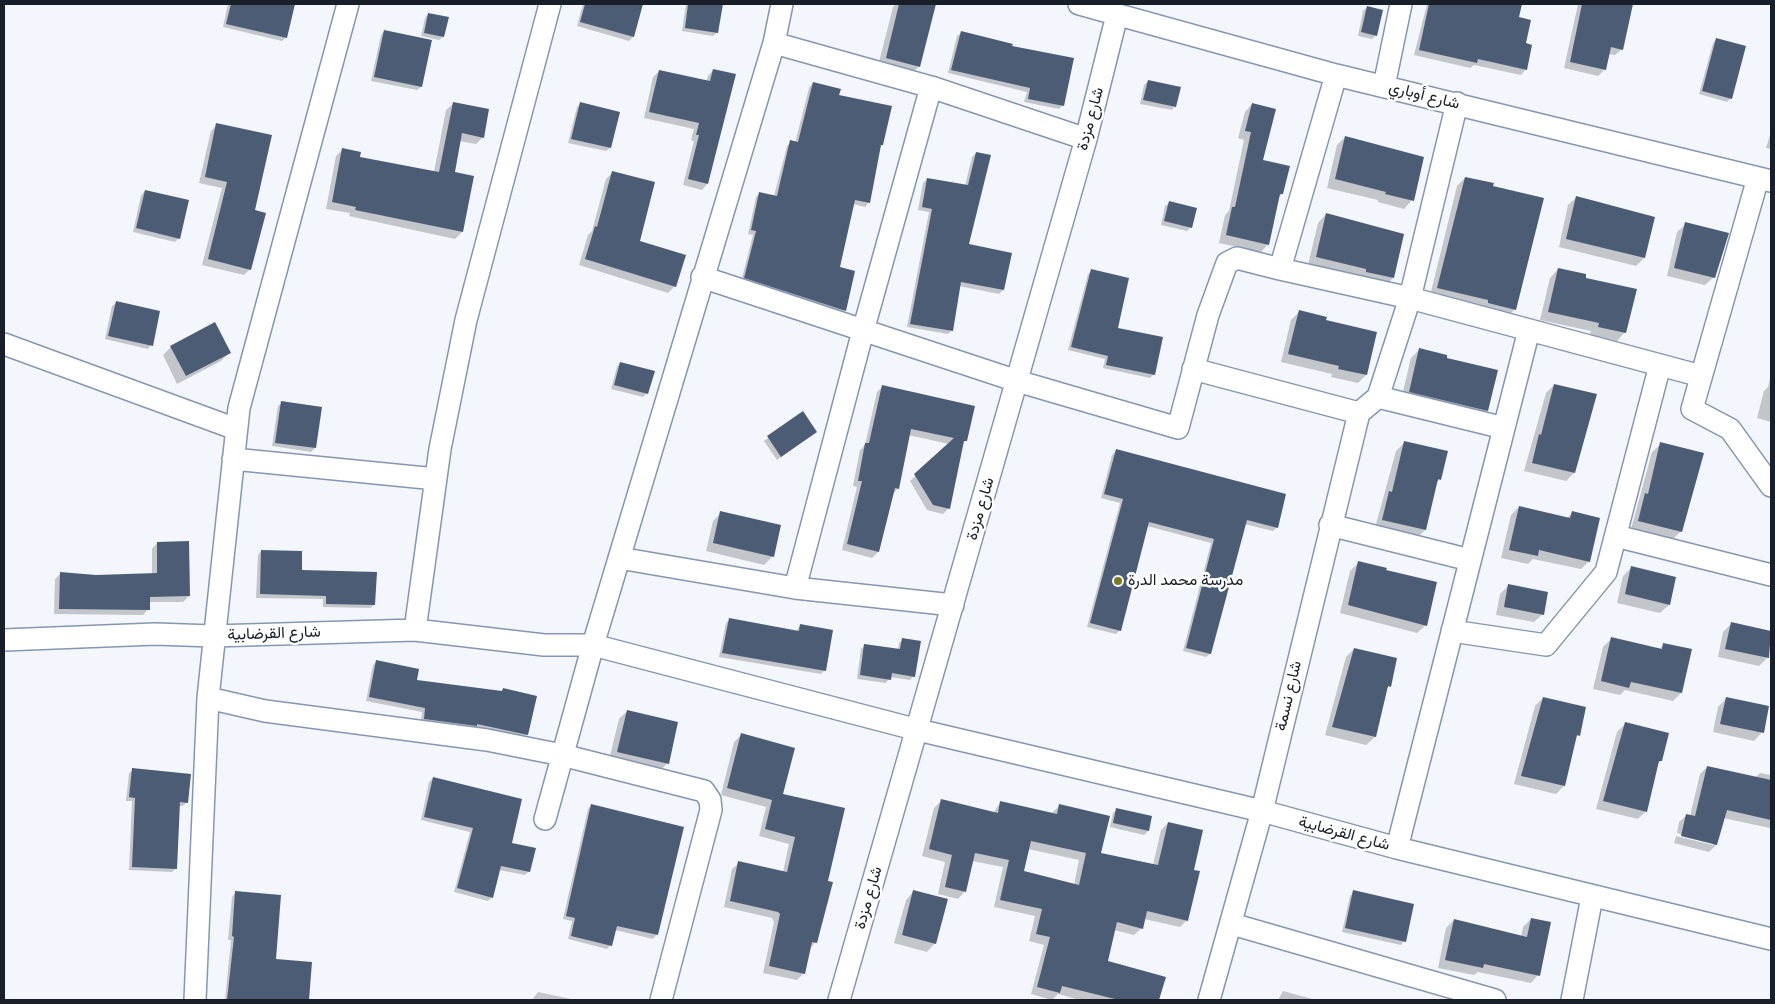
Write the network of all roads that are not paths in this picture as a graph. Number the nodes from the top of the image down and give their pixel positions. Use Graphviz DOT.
graph roads {
  1 [pos="348,4"];
  2 [pos="550,4"];
  3 [pos="782,4"];
  4 [pos="1079,4"];
  5 [pos="1401,4"];
  6 [pos="1117,15"];
  7 [pos="774,43"];
  8 [pos="1336,75"];
  9 [pos="1384,86"];
  10 [pos="931,87"];
  11 [pos="1457,103"];
  12 [pos="1086,139"];
  13 [pos="1765,180"];
  14 [pos="1280,269"];
  15 [pos="702,277"];
  16 [pos="1410,298"];
  17 [pos="1529,330"];
  18 [pos="863,331"];
  19 [pos="4,344"];
  20 [pos="1660,365"];
  21 [pos="1194,369"];
  22 [pos="1701,376"];
  23 [pos="1017,381"];
  24 [pos="1378,397"];
  25 [pos="1359,413"];
  26 [pos="1504,428"];
  27 [pos="236,429"];
  28 [pos="233,460"];
  29 [pos="436,479"];
  30 [pos="1771,486"];
  31 [pos="1330,525"];
  32 [pos="1616,536"];
  33 [pos="619,558"];
  34 [pos="1470,560"];
  35 [pos="1771,575"];
  36 [pos="795,588"];
  37 [pos="953,605"];
  38 [pos="416,630"];
  39 [pos="1452,631"];
  40 [pos="213,636"];
  41 [pos="4,640"];
  42 [pos="593,645"];
  43 [pos="208,698"];
  44 [pos="918,730"];
  45 [pos="562,755"];
  46 [pos="1262,811"];
  47 [pos="545,819"];
  48 [pos="1397,848"];
  49 [pos="1592,897"];
  50 [pos="1232,924"];
  51 [pos="1771,939"];
  52 [pos="195,1000"];
  53 [pos="661,1000"];
  54 [pos="839,1000"];
  55 [pos="1209,1000"];
  56 [pos="1491,1000"];
  57 [pos="1572,1000"];
  1 -- 27 [label="street"];
  2 -- 29 [label="street"];
  3 -- 7 [label="street"];
  4 -- 6 [label="street, شارع أوباري"];
  5 -- 9 [label="street"];
  6 -- 8 [label="street, شارع أوباري"];
  6 -- 12 [label="street, شارع مزدة"];
  7 -- 10 [label="street"];
  7 -- 15 [label="street"];
  8 -- 9 [label="street, شارع أوباري"];
  8 -- 14 [label="street"];
  9 -- 11 [label="street, شارع أوباري"];
  10 -- 12 [label="street"];
  10 -- 18 [label="street"];
  11 -- 13 [label="street, شارع أوباري"];
  11 -- 16 [label="street"];
  12 -- 23 [label="street, شارع مزدة"];
  13 -- 22 [label="street"];
  14 -- 16 [label="street"];
  14 -- 21 [label="street"];
  15 -- 18 [label="street"];
  15 -- 33 [label="street"];
  16 -- 17 [label="street"];
  16 -- 24 [label="street"];
  17 -- 20 [label="street"];
  17 -- 26 [label="street"];
  18 -- 23 [label="street"];
  18 -- 36 [label="street"];
  19 -- 27 [label="street"];
  20 -- 22 [label="street"];
  20 -- 32 [label="street"];
  21 -- 23 [label="street"];
  21 -- 25 [label="street"];
  22 -- 30 [label="street"];
  23 -- 37 [label="street, شارع مزدة"];
  24 -- 25 [label="street"];
  24 -- 26 [label="street"];
  25 -- 31 [label="street, شارع نسمة"];
  26 -- 34 [label="street"];
  27 -- 28 [label="street"];
  28 -- 29 [label="street"];
  28 -- 40 [label="street"];
  29 -- 38 [label="street"];
  31 -- 34 [label="street"];
  31 -- 46 [label="street, شارع نسمة"];
  32 -- 35 [label="street"];
  32 -- 39 [label="street"];
  33 -- 36 [label="street"];
  33 -- 42 [label="street"];
  34 -- 39 [label="street"];
  36 -- 37 [label="street"];
  37 -- 44 [label="street, شارع مزدة"];
  38 -- 40 [label="street, شارع القرضابية"];
  38 -- 42 [label="street, شارع القرضابية"];
  39 -- 48 [label="street"];
  40 -- 41 [label="street, شارع القرضابية"];
  40 -- 43 [label="street"];
  42 -- 44 [label="street, شارع القرضابية"];
  42 -- 45 [label="street"];
  43 -- 45 [label="street"];
  43 -- 52 [label="street"];
  44 -- 46 [label="street, شارع القرضابية"];
  44 -- 54 [label="street, شارع مزدة"];
  45 -- 47 [label="street"];
  45 -- 53 [label="street"];
  46 -- 48 [label="street, شارع القرضابية"];
  46 -- 50 [label="street, شارع نسمة"];
  48 -- 49 [label="street, شارع القرضابية"];
  49 -- 51 [label="street, شارع القرضابية"];
  49 -- 57 [label="street"];
  50 -- 55 [label="street, شارع نسمة"];
  50 -- 56 [label="street"];
}
